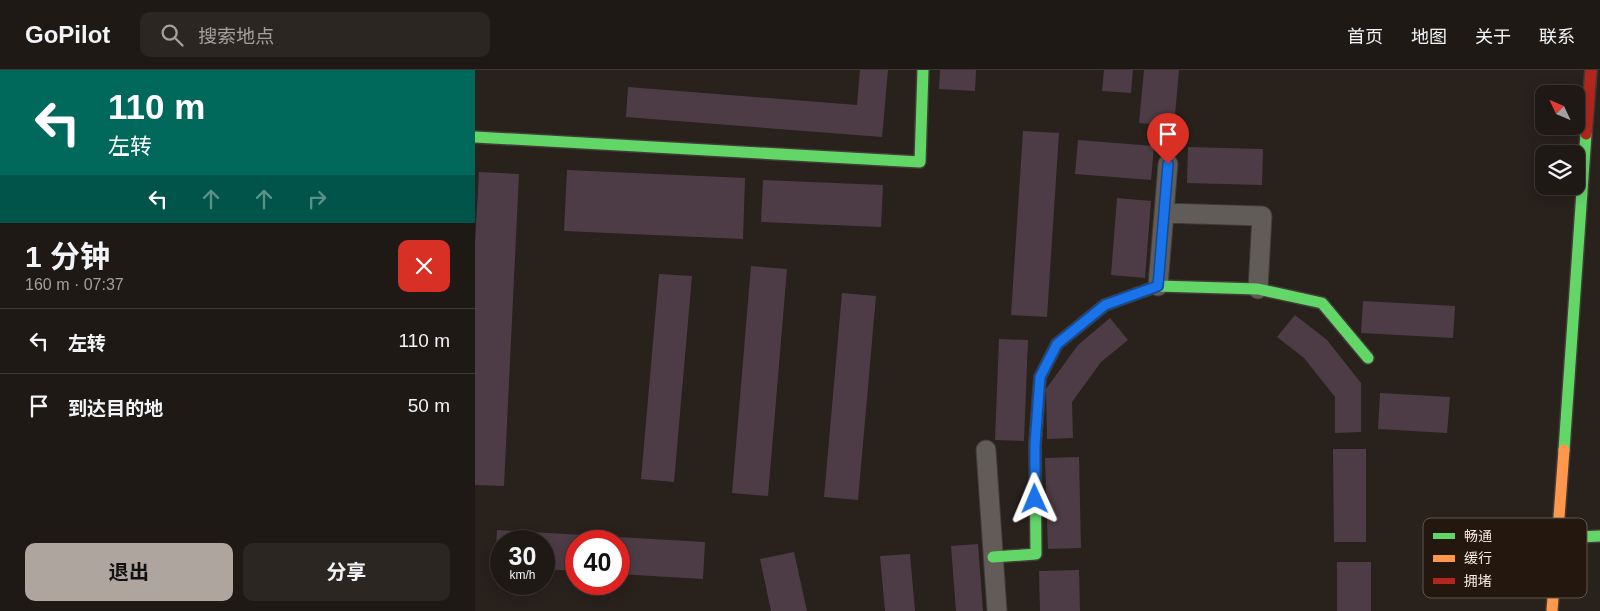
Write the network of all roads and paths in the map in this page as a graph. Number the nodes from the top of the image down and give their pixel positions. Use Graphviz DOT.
graph roads {
  1 [pos="923,70"];
  2 [pos="1591,70"];
  3 [pos="475,137"];
  4 [pos="1168,164"];
  5 [pos="1164,212"];
  6 [pos="1158,286"];
  7 [pos="1258,289"];
  8 [pos="1368,358"];
  9 [pos="986,450"];
  10 [pos="1560,518"];
  11 [pos="1600,536"];
  12 [pos="1587,537"];
  13 [pos="993,557"];
  14 [pos="1552,598"];
  15 [pos="997,611"];
  16 [pos="1551,611"];
  1 -- 3 [label="street"];
  2 -- 10 [label="street"];
  4 -- 5 [label="street"];
  5 -- 6 [label="street"];
  5 -- 7 [label="street"];
  6 -- 7 [label="street"];
  6 -- 13 [label="street"];
  7 -- 8 [label="street"];
  9 -- 13 [label="street"];
  11 -- 12 [label="street"];
  13 -- 15 [label="street"];
  14 -- 16 [label="street"];
}
